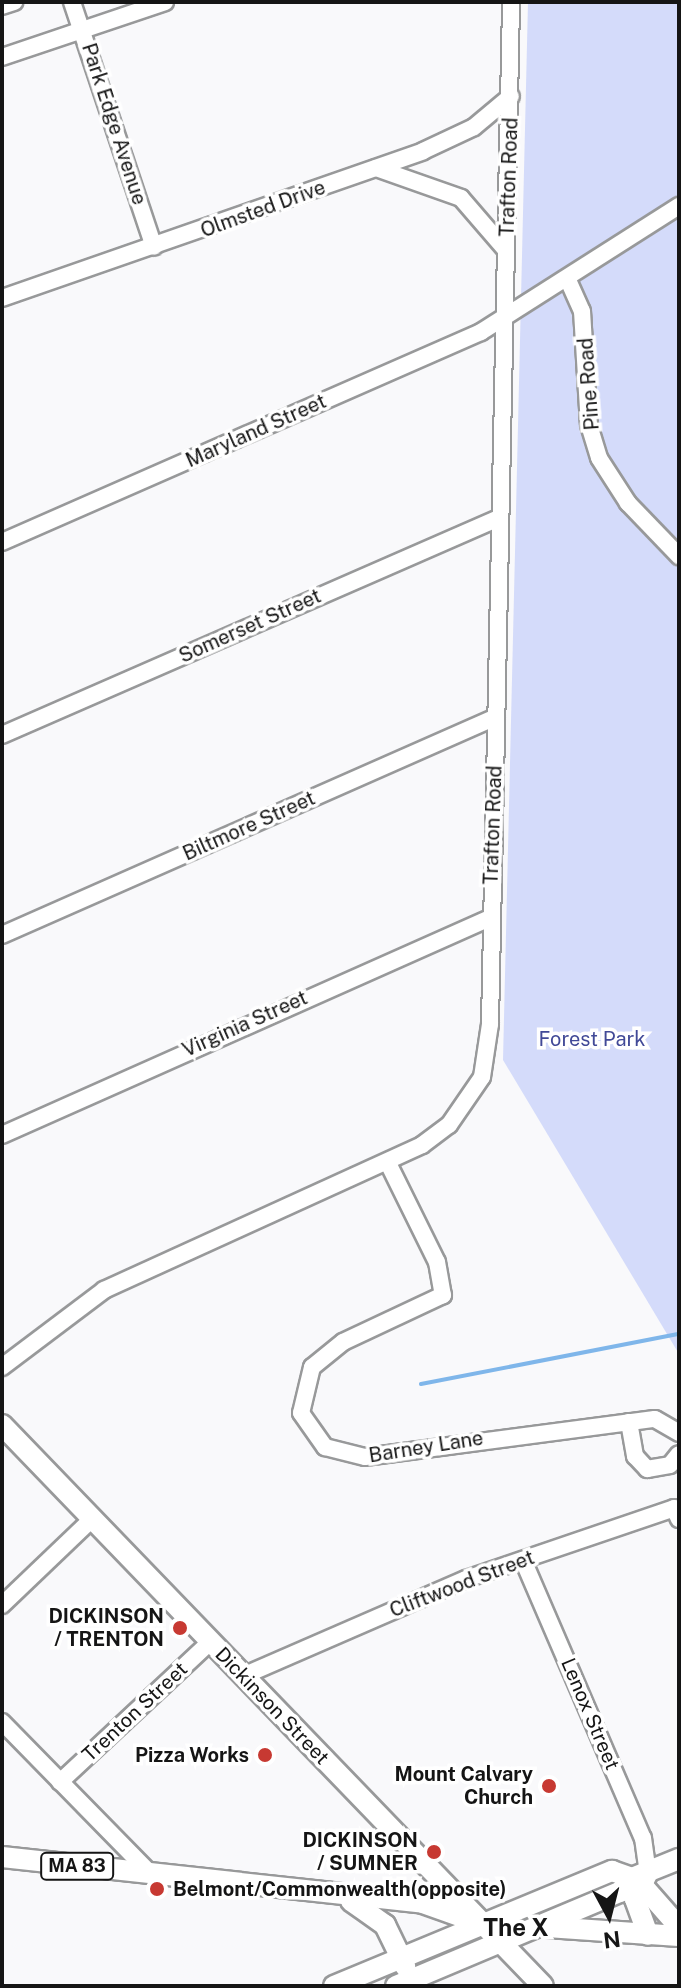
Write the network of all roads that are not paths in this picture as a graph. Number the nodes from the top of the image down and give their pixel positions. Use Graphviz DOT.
graph roads {
  1 [pos="14,2"];
  2 [pos="72,2"];
  3 [pos="165,2"];
  4 [pos="511,2"];
  5 [pos="2,6"];
  6 [pos="83,33"];
  7 [pos="2,57"];
  8 [pos="511,96"];
  9 [pos="376,168"];
  10 [pos="679,206"];
  11 [pos="154,247"];
  12 [pos="506,251"];
  13 [pos="568,280"];
  14 [pos="2,298"];
  15 [pos="508,316"];
  16 [pos="499,518"];
  17 [pos="2,542"];
  18 [pos="679,556"];
  19 [pos="496,717"];
  20 [pos="2,735"];
  21 [pos="490,918"];
  22 [pos="2,935"];
  23 [pos="2,1135"];
  24 [pos="388,1163"];
  25 [pos="2,1367"];
  26 [pos="629,1422"];
  27 [pos="2,1425"];
  28 [pos="679,1433"];
  29 [pos="679,1454"];
  30 [pos="92,1519"];
  31 [pos="679,1519"];
  32 [pos="523,1560"];
  33 [pos="2,1605"];
  34 [pos="210,1642"];
  35 [pos="243,1676"];
  36 [pos="2,1722"];
  37 [pos="60,1782"];
  38 [pos="2,1857"];
  39 [pos="679,1859"];
  40 [pos="152,1875"];
  41 [pos="641,1879"];
  42 [pos="345,1899"];
  43 [pos="476,1922"];
  44 [pos="539,1927"];
  45 [pos="679,1927"];
  46 [pos="648,1935"];
  47 [pos="679,1936"];
  48 [pos="500,1943"];
  49 [pos="400,1955"];
  50 [pos="404,1983"];
  51 [pos="334,1986"];
  52 [pos="543,1986"];
  1 -- 5 [label="street"];
  2 -- 6 [label="street, Park Edge Avenue"];
  3 -- 6 [label="street"];
  4 -- 8 [label="street, Trafton Road"];
  6 -- 7 [label="street"];
  6 -- 11 [label="street, Park Edge Avenue"];
  8 -- 9 [label="street, Olmsted Drive"];
  8 -- 12 [label="street, Trafton Road"];
  9 -- 11 [label="street, Olmsted Drive"];
  9 -- 12 [label="street"];
  10 -- 13 [label="street, Maryland Street"];
  11 -- 14 [label="street, Olmsted Drive"];
  12 -- 15 [label="street, Trafton Road"];
  13 -- 15 [label="street, Maryland Street"];
  13 -- 18 [label="street, Pine Road"];
  15 -- 16 [label="street, Trafton Road"];
  15 -- 17 [label="street, Maryland Street"];
  16 -- 19 [label="street, Trafton Road"];
  16 -- 20 [label="street, Somerset Street"];
  19 -- 21 [label="street, Trafton Road"];
  19 -- 22 [label="street, Biltmore Street"];
  21 -- 23 [label="street, Virginia Street"];
  21 -- 24 [label="street, Trafton Road"];
  24 -- 25 [label="street, Trafton Road"];
  24 -- 26 [label="street, Barney Lane"];
  26 -- 28 [label="street, Barney Lane"];
  26 -- 29 [label="street"];
  27 -- 30 [label="main road, Dickinson Street"];
  30 -- 33 [label="street"];
  30 -- 34 [label="main road, Dickinson Street"];
  31 -- 32 [label="street, Cliftwood Street"];
  32 -- 35 [label="street, Cliftwood Street"];
  32 -- 41 [label="street, Lenox Street"];
  34 -- 35 [label="main road, Dickinson Street"];
  34 -- 37 [label="street, Trenton Street"];
  35 -- 43 [label="main road, Dickinson Street"];
  36 -- 37 [label="street"];
  37 -- 40 [label="street"];
  38 -- 40 [label="main road, MA 83"];
  39 -- 41 [label="main road, MA 83"];
  40 -- 42 [label="main road, MA 83"];
  41 -- 43 [label="main road, MA 83"];
  41 -- 44 [label="main road, MA 83"];
  41 -- 45 [label="main road"];
  41 -- 46 [label="main road"];
  42 -- 43 [label="main road, MA 83"];
  42 -- 49 [label="main road, MA 83"];
  43 -- 48 [label="main road, Dickinson Street"];
  43 -- 49 [label="main road"];
  44 -- 46 [label="main road"];
  44 -- 48 [label="main road, MA 83"];
  46 -- 47 [label="main road"];
  48 -- 50 [label="main road, MA 83"];
  48 -- 52 [label="main road, Dickinson Street"];
  49 -- 50 [label="main road, MA 83"];
  49 -- 51 [label="main road"];
}
